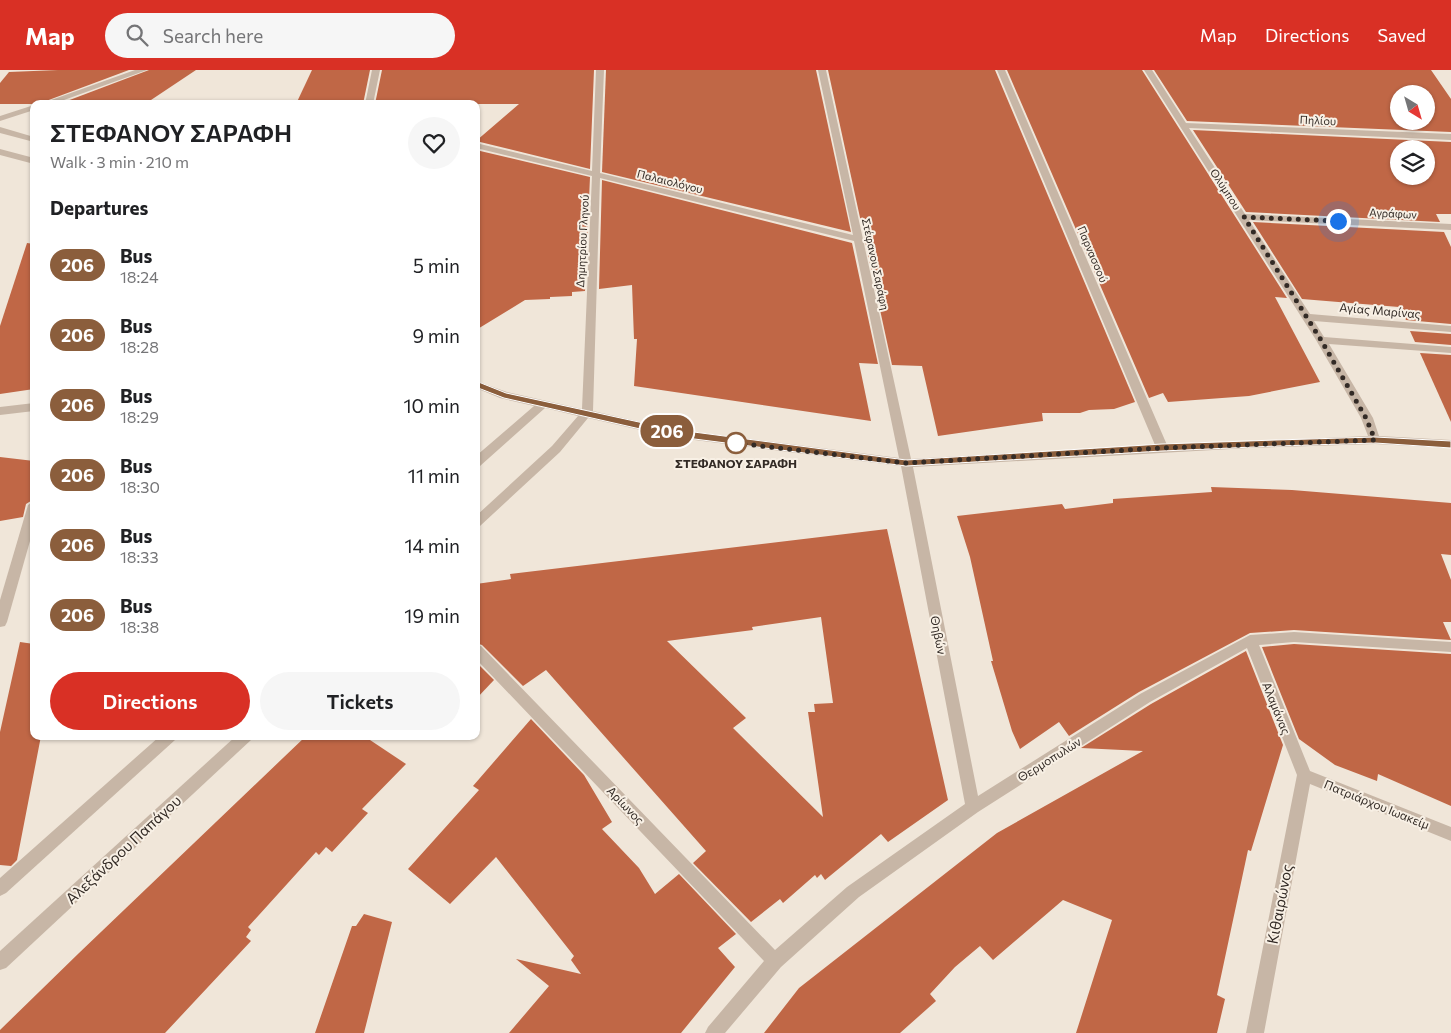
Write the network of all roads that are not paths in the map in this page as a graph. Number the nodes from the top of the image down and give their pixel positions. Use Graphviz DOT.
graph roads {
  1 [pos="143,70"];
  2 [pos="376,70"];
  3 [pos="600,70"];
  4 [pos="822,70"];
  5 [pos="1001,70"];
  6 [pos="1148,70"];
  7 [pos="56,100"];
  8 [pos="369,100"];
  9 [pos="30,108"];
  10 [pos="0,119"];
  11 [pos="1184,125"];
  12 [pos="0,130"];
  13 [pos="1451,137"];
  14 [pos="30,139"];
  15 [pos="480,146"];
  16 [pos="0,152"];
  17 [pos="30,161"];
  18 [pos="598,175"];
  19 [pos="1244,217"];
  20 [pos="1451,227"];
  21 [pos="858,239"];
  22 [pos="1306,316"];
  23 [pos="1451,329"];
  24 [pos="1321,340"];
  25 [pos="1451,350"];
  26 [pos="480,386"];
  27 [pos="542,405"];
  28 [pos="30,407"];
  29 [pos="0,411"];
  30 [pos="587,412"];
  31 [pos="1375,440"];
  32 [pos="1451,444"];
  33 [pos="1162,448"];
  34 [pos="480,459"];
  35 [pos="906,463"];
  36 [pos="30,519"];
  37 [pos="480,519"];
  38 [pos="0,622"];
  39 [pos="1250,640"];
  40 [pos="1451,647"];
  41 [pos="480,654"];
  42 [pos="166,740"];
  43 [pos="242,740"];
  44 [pos="1304,775"];
  45 [pos="973,807"];
  46 [pos="1451,834"];
  47 [pos="0,888"];
  48 [pos="775,961"];
  49 [pos="0,962"];
  50 [pos="714,1033"];
  51 [pos="1255,1033"];
  1 -- 7 [label="street"];
  2 -- 8 [label="street"];
  3 -- 18 [label="street, Δημητρίου Γληνού"];
  4 -- 21 [label="street, Στέφανου Σαράφη"];
  5 -- 33 [label="street, Παρνασσού"];
  6 -- 11 [label="street, Ολύμπου"];
  9 -- 10 [label="street"];
  11 -- 13 [label="street, Πηλίου"];
  11 -- 19 [label="street, Ολύμπου"];
  12 -- 14 [label="street"];
  15 -- 18 [label="street, Παλαιολόγου"];
  16 -- 17 [label="street"];
  18 -- 21 [label="street, Παλαιολόγου"];
  18 -- 30 [label="street, Δημητρίου Γληνού"];
  19 -- 20 [label="street, Αγράφων"];
  19 -- 22 [label="street, Ολύμπου"];
  21 -- 35 [label="street, Στέφανου Σαράφη"];
  22 -- 23 [label="street, Αγίας Μαρίνας"];
  22 -- 24 [label="street, Ολύμπου"];
  24 -- 25 [label="street"];
  24 -- 31 [label="street, Ολύμπου"];
  26 -- 27 [label="street"];
  27 -- 30 [label="street"];
  27 -- 34 [label="street"];
  28 -- 29 [label="street"];
  30 -- 35 [label="street"];
  30 -- 37 [label="street"];
  31 -- 32 [label="street"];
  31 -- 33 [label="street"];
  33 -- 35 [label="street"];
  35 -- 45 [label="street, Θηβών"];
  36 -- 38 [label="street"];
  39 -- 40 [label="street, Θερμοπυλών"];
  39 -- 44 [label="street, Αλαμάνας"];
  39 -- 45 [label="street, Θερμοπυλών"];
  41 -- 48 [label="street, Αρίωνος"];
  42 -- 47 [label="street"];
  43 -- 49 [label="street, Αλεξάνδρου Παπάγου"];
  44 -- 46 [label="street, Πατριάρχου Ιωακείμ"];
  44 -- 51 [label="street, Κιθαιρώνος"];
  45 -- 48 [label="street, Θερμοπυλών"];
  48 -- 50 [label="street, Θερμοπυλών"];
}
